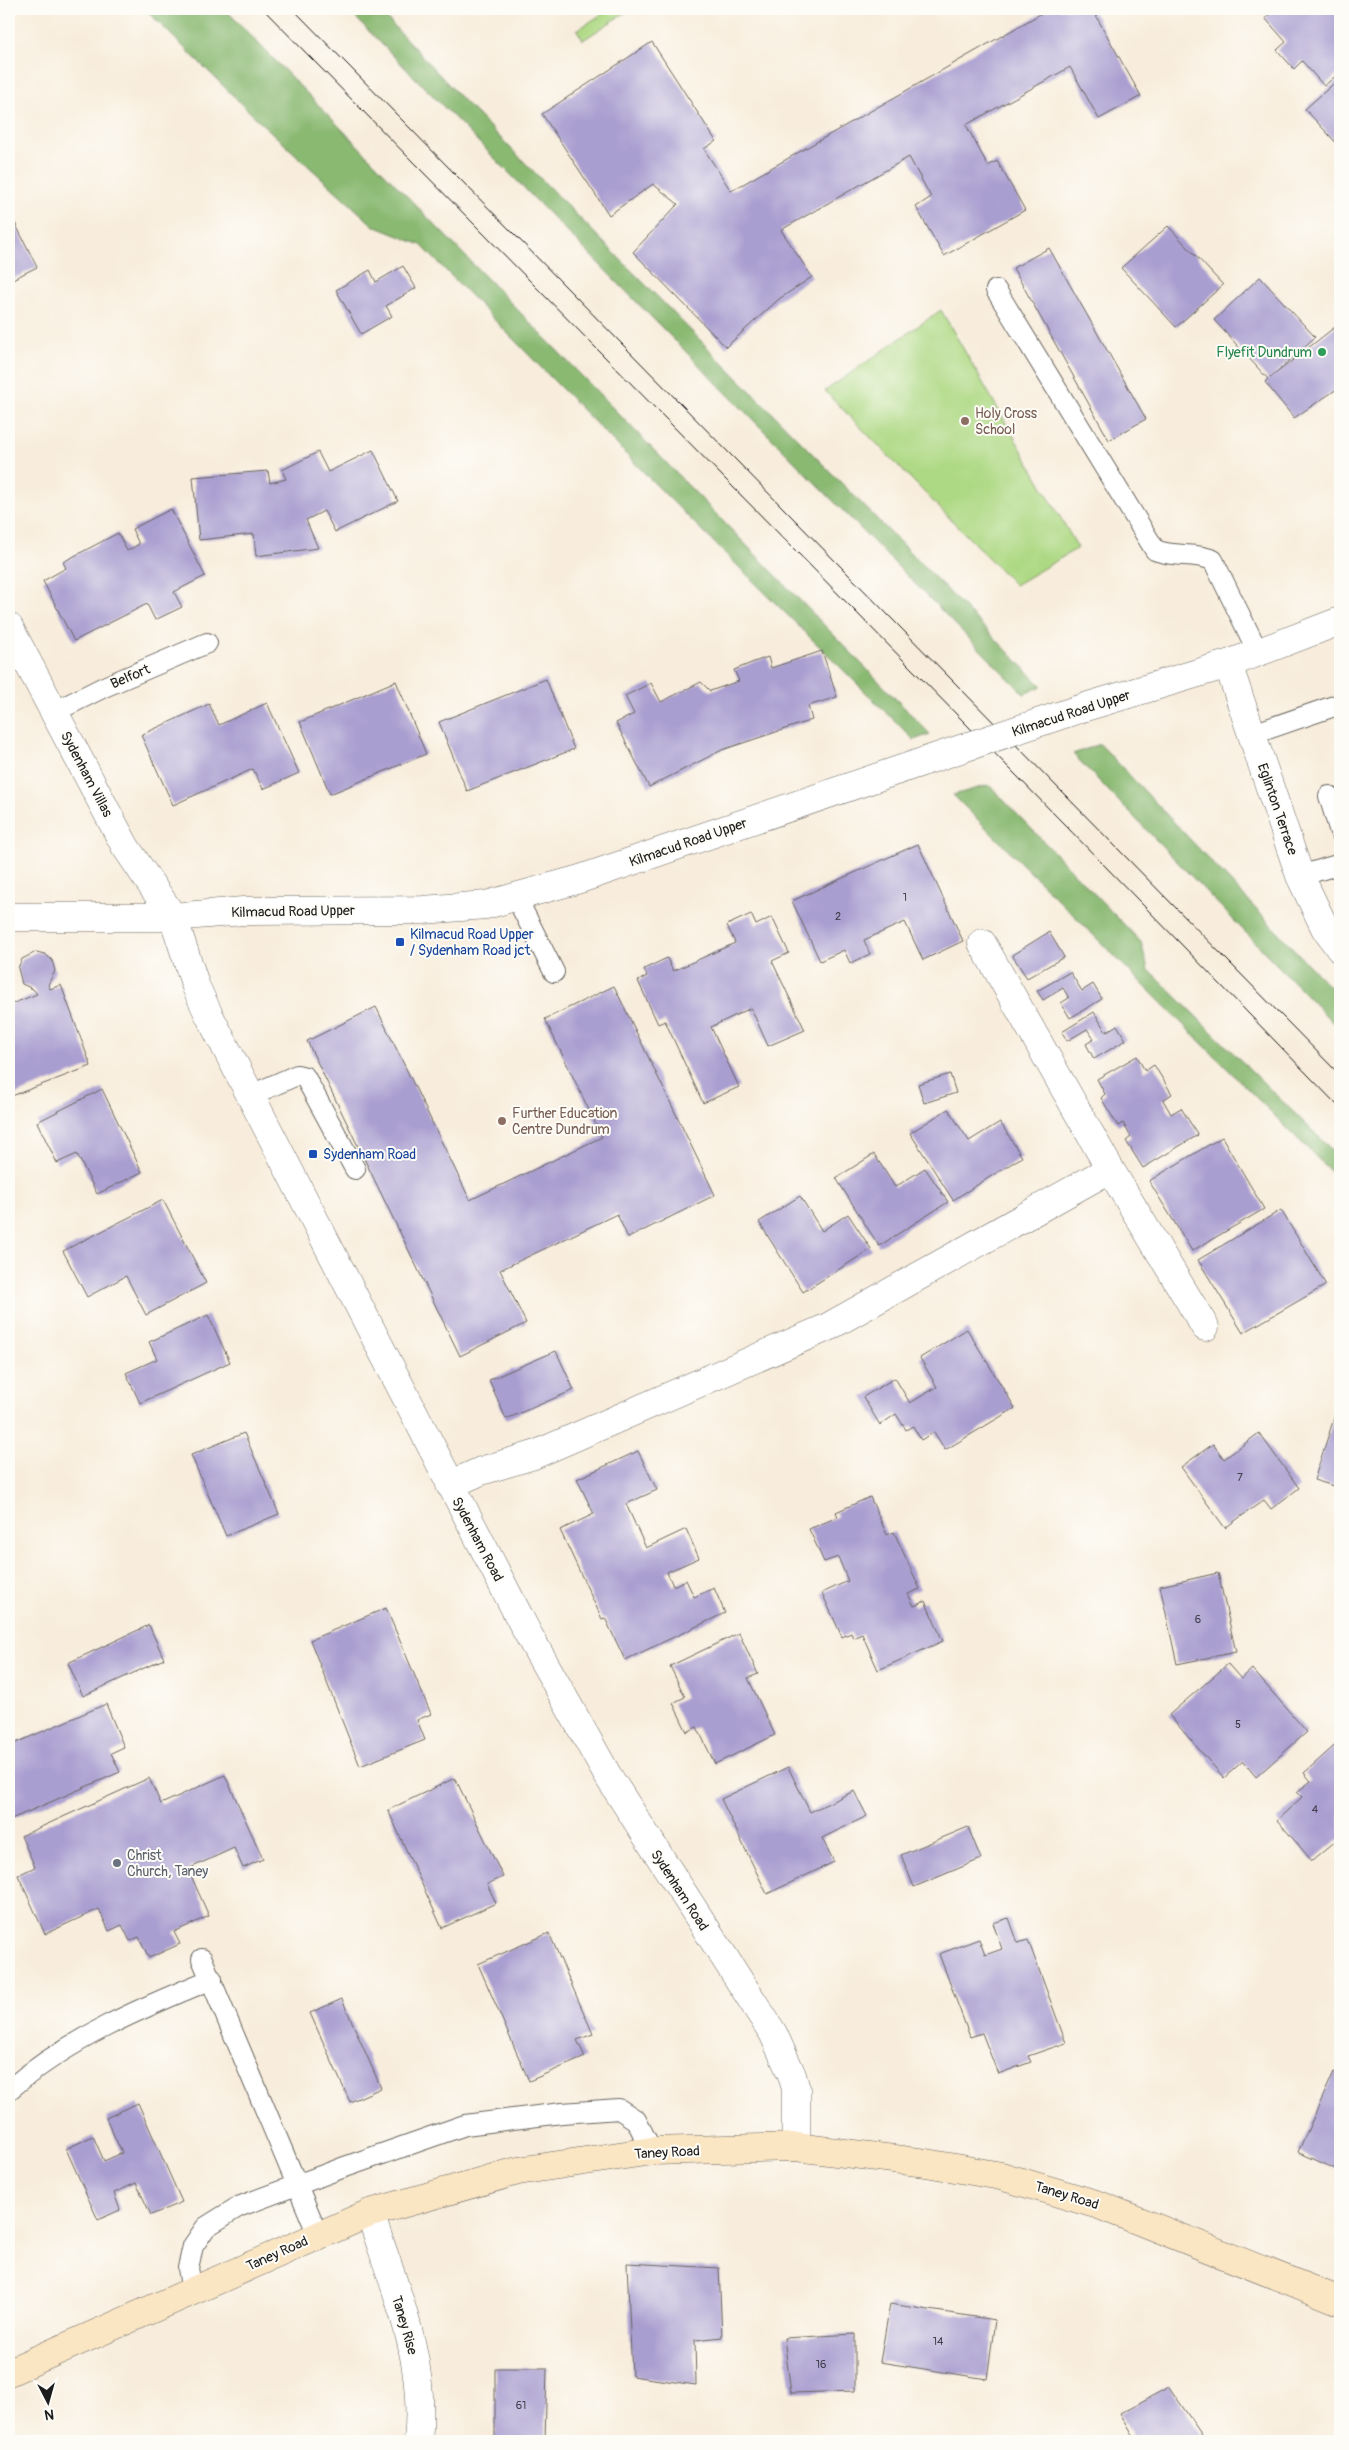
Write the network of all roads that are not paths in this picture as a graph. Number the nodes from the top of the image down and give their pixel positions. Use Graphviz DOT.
graph roads {
  1 [pos="996,290"];
  2 [pos="1340,621"];
  3 [pos="9,627"];
  4 [pos="207,643"];
  5 [pos="1258,652"];
  6 [pos="1228,664"];
  7 [pos="1340,704"];
  8 [pos="54,712"];
  9 [pos="1253,734"];
  10 [pos="1329,796"];
  11 [pos="1340,832"];
  12 [pos="1340,864"];
  13 [pos="1300,876"];
  14 [pos="516,897"];
  15 [pos="9,917"];
  16 [pos="173,917"];
  17 [pos="982,943"];
  18 [pos="1340,949"];
  19 [pos="554,972"];
  20 [pos="249,1096"];
  21 [pos="354,1169"];
  22 [pos="1110,1169"];
  23 [pos="1205,1327"];
  24 [pos="450,1485"];
  25 [pos="202,1960"];
  26 [pos="212,1978"];
  27 [pos="9,2090"];
  28 [pos="796,2147"];
  29 [pos="652,2152"];
  30 [pos="297,2185"];
  31 [pos="370,2213"];
  32 [pos="318,2235"];
  33 [pos="192,2292"];
  34 [pos="1340,2301"];
  35 [pos="9,2372"];
  36 [pos="418,2441"];
  1 -- 5 [label="lane"];
  2 -- 5 [label="street, Kilmacud Road Upper"];
  3 -- 8 [label="street, Sydenham Villas"];
  4 -- 8 [label="lane, Belfort"];
  5 -- 6 [label="street, Kilmacud Road Upper"];
  6 -- 9 [label="street, Eglinton Terrace"];
  6 -- 14 [label="street, Kilmacud Road Upper, bridge"];
  7 -- 9 [label="lane"];
  8 -- 16 [label="street, Sydenham Villas"];
  9 -- 13 [label="street, Eglinton Terrace"];
  10 -- 11 [label="lane"];
  12 -- 13 [label="lane"];
  13 -- 18 [label="street, Eglinton Terrace"];
  14 -- 16 [label="street, Kilmacud Road Upper"];
  14 -- 19 [label="lane"];
  15 -- 16 [label="street, Kilmacud Road Upper"];
  16 -- 20 [label="street, Sydenham Road"];
  17 -- 22 [label="street"];
  20 -- 21 [label="lane"];
  20 -- 24 [label="street, Sydenham Road"];
  22 -- 23 [label="street"];
  22 -- 24 [label="street"];
  24 -- 28 [label="street, Sydenham Road"];
  25 -- 26 [label="lane"];
  26 -- 27 [label="lane"];
  26 -- 30 [label="lane"];
  28 -- 29 [label="main road, Taney Road"];
  28 -- 34 [label="main road, Taney Road"];
  29 -- 30 [label="lane"];
  29 -- 31 [label="main road, Taney Road"];
  30 -- 32 [label="lane"];
  30 -- 33 [label="lane"];
  31 -- 32 [label="main road, Taney Road"];
  31 -- 36 [label="street, Taney Rise"];
  32 -- 33 [label="main road, Taney Road"];
  33 -- 35 [label="main road, Taney Road"];
}
